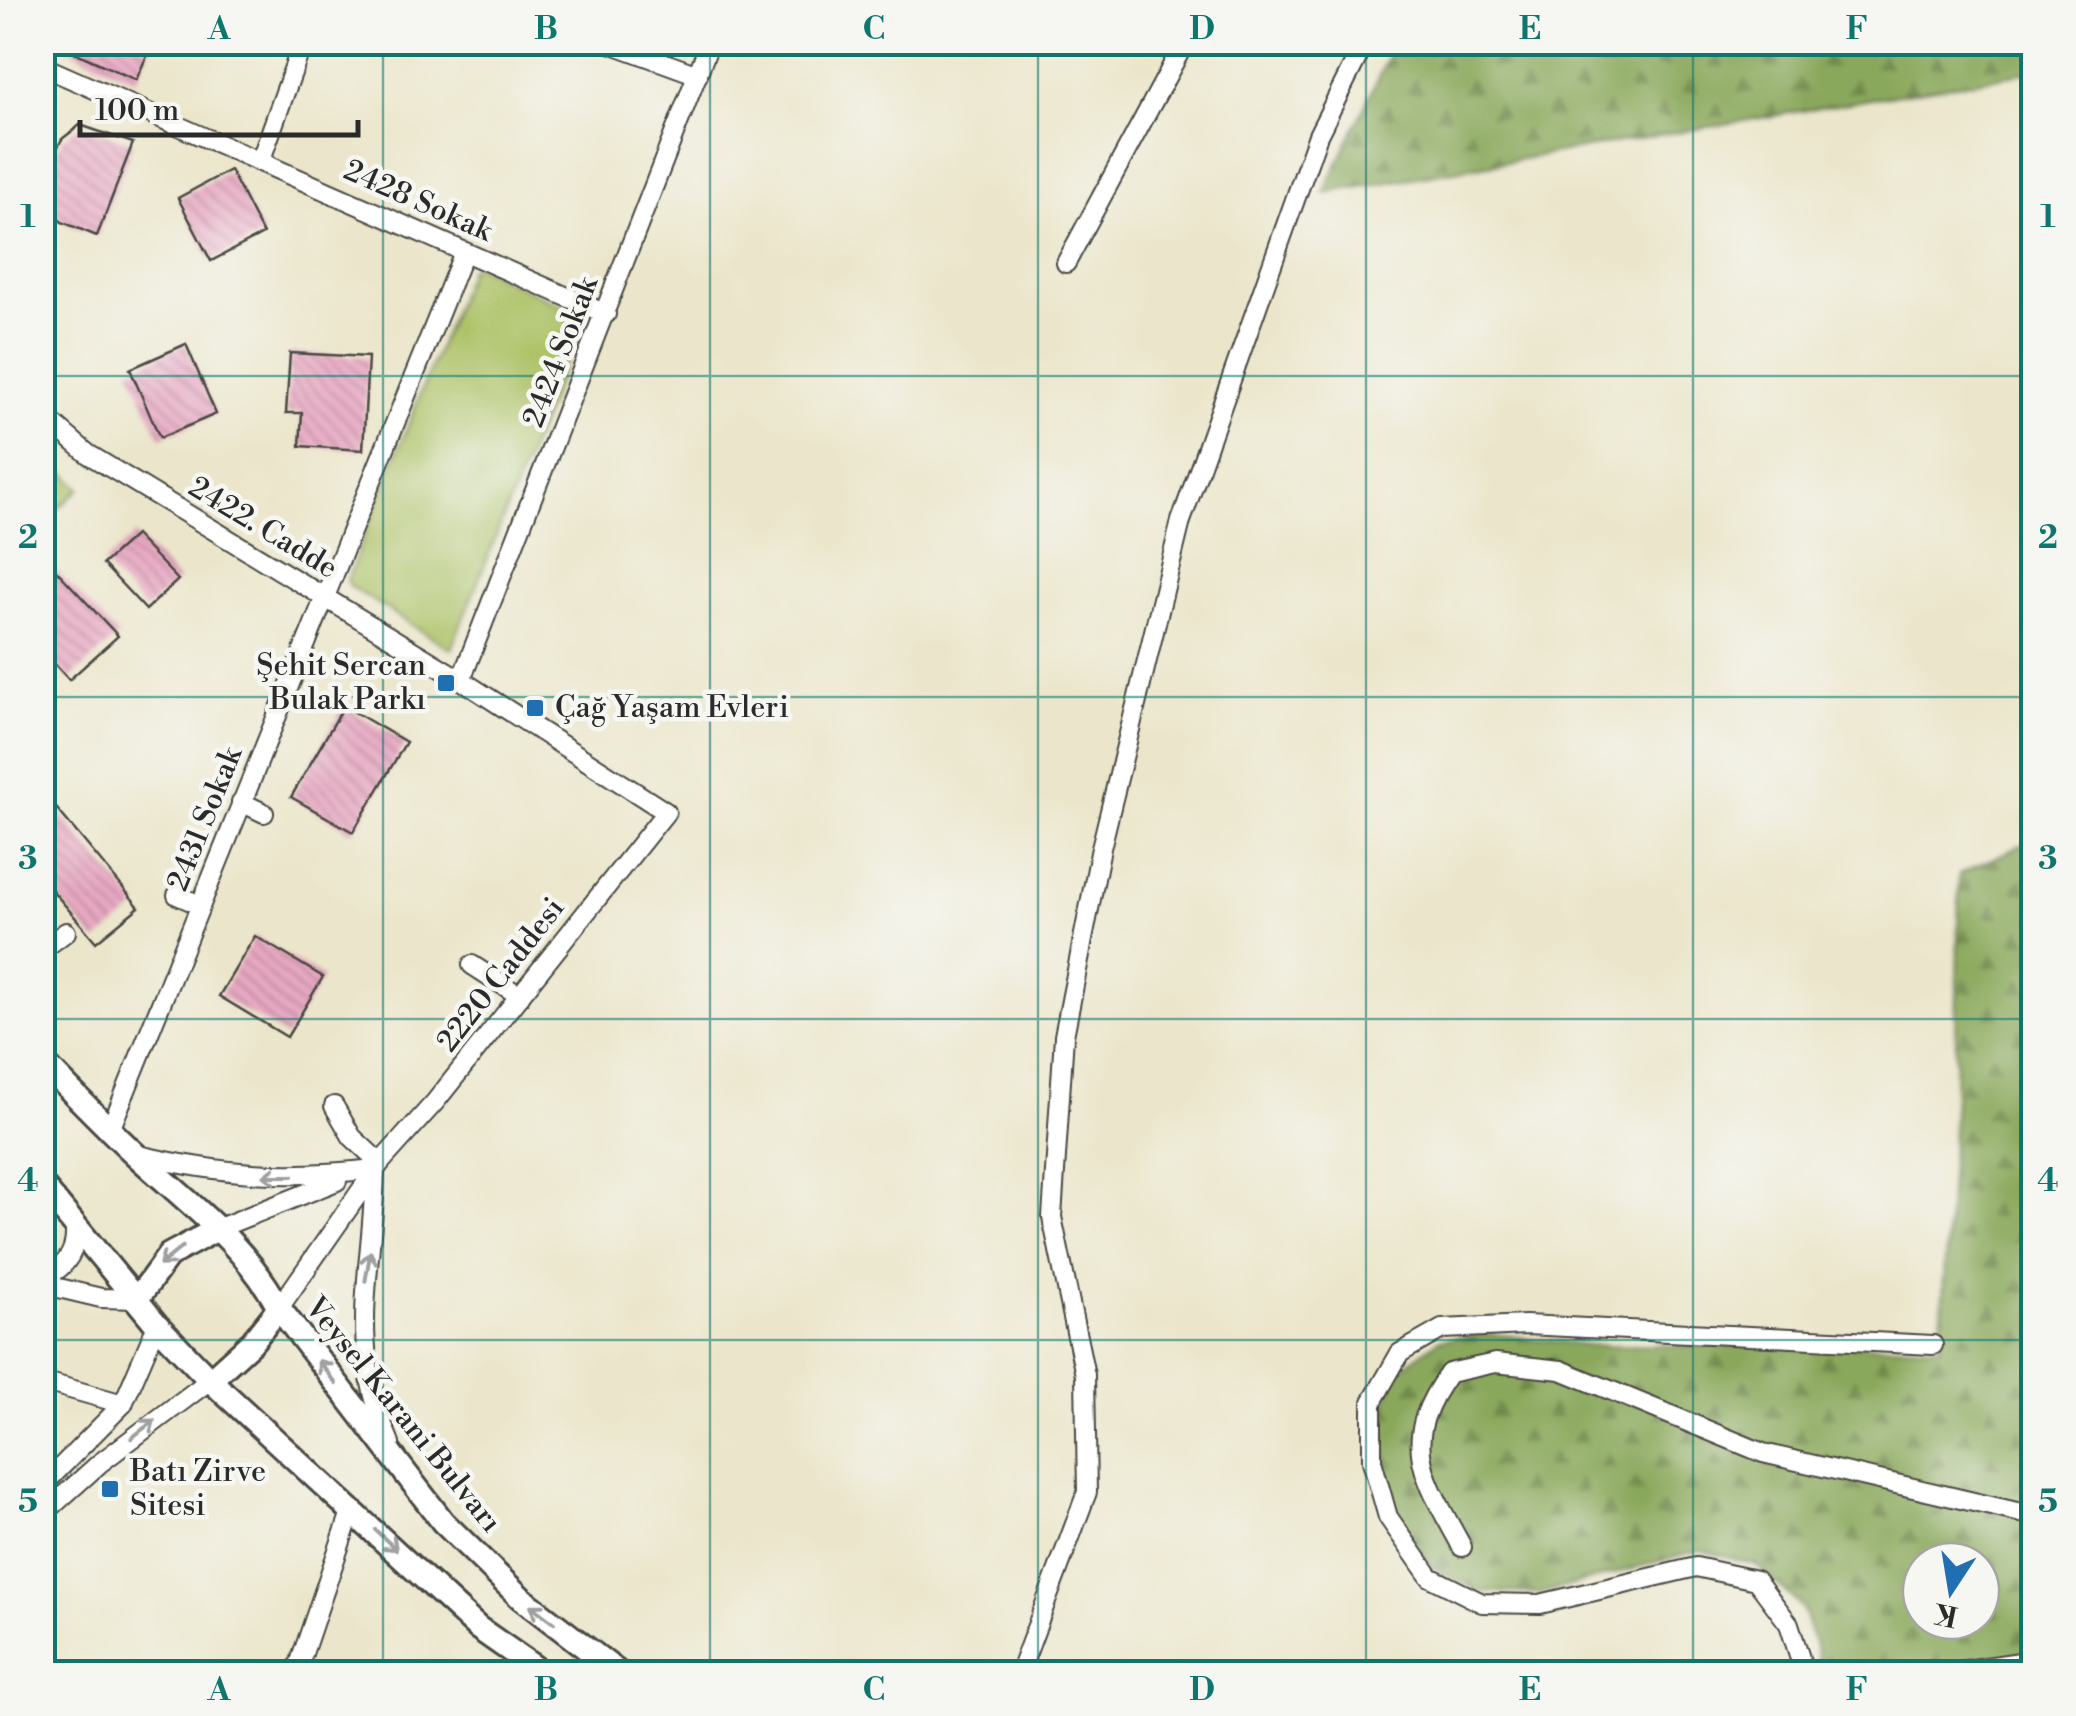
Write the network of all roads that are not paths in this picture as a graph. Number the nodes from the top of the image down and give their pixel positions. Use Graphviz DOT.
graph roads {
  1 [pos="303,42"];
  2 [pos="608,42"];
  3 [pos="710,42"];
  4 [pos="1149,42"];
  5 [pos="1365,42"];
  6 [pos="1182,47"];
  7 [pos="42,66"];
  8 [pos="698,75"];
  9 [pos="260,162"];
  10 [pos="464,252"];
  11 [pos="1066,263"];
  12 [pos="606,314"];
  13 [pos="42,414"];
  14 [pos="324,597"];
  15 [pos="461,680"];
  16 [pos="241,802"];
  17 [pos="666,812"];
  18 [pos="264,813"];
  19 [pos="178,895"];
  20 [pos="200,904"];
  21 [pos="66,932"];
  22 [pos="42,950"];
  23 [pos="472,965"];
  24 [pos="520,996"];
  25 [pos="42,1062"];
  26 [pos="334,1106"];
  27 [pos="110,1130"];
  28 [pos="135,1154"];
  29 [pos="378,1166"];
  30 [pos="42,1184"];
  31 [pos="74,1222"];
  32 [pos="219,1228"];
  33 [pos="42,1281"];
  34 [pos="137,1299"];
  35 [pos="278,1308"];
  36 [pos="157,1325"];
  37 [pos="1933,1345"];
  38 [pos="210,1380"];
  39 [pos="42,1381"];
  40 [pos="123,1404"];
  41 [pos="398,1462"];
  42 [pos="42,1486"];
  43 [pos="352,1509"];
  44 [pos="42,1515"];
  45 [pos="2034,1516"];
  46 [pos="1462,1547"];
  47 [pos="2034,1660"];
  48 [pos="296,1674"];
  49 [pos="544,1674"];
  50 [pos="620,1674"];
  51 [pos="1018,1674"];
  52 [pos="1805,1674"];
  53 [pos="1938,1674"];
  1 -- 9 [label="street"];
  2 -- 8 [label="street"];
  3 -- 8 [label="street, 2424 Sokak"];
  4 -- 6 [label="street"];
  5 -- 51 [label="street"];
  6 -- 11 [label="street"];
  7 -- 9 [label="street, 2428 Sokak"];
  8 -- 12 [label="street, 2424 Sokak"];
  9 -- 10 [label="street, 2428 Sokak"];
  10 -- 12 [label="street, 2428 Sokak"];
  10 -- 14 [label="street, 2431 Sokak"];
  12 -- 15 [label="street, 2424 Sokak"];
  13 -- 14 [label="street, 2422. Cadde"];
  14 -- 15 [label="street, 2422. Cadde"];
  14 -- 16 [label="street, 2431 Sokak"];
  15 -- 17 [label="street, 2422. Cadde"];
  16 -- 18 [label="street"];
  16 -- 20 [label="street, 2431 Sokak"];
  17 -- 24 [label="street, 2220 Caddesi"];
  19 -- 20 [label="street"];
  20 -- 27 [label="street, 2431 Sokak"];
  21 -- 22 [label="street"];
  23 -- 24 [label="street"];
  24 -- 29 [label="street, 2220 Caddesi"];
  25 -- 27 [label="main road, Veysel Karani Bulvarı"];
  26 -- 29 [label="street"];
  27 -- 28 [label="main road, Veysel Karani Bulvarı"];
  29 -- 28 [label="street, one-way"];
  28 -- 32 [label="main road, Veysel Karani Bulvarı"];
  29 -- 32 [label="street"];
  29 -- 35 [label="street, 2220 Caddesi"];
  41 -- 29 [label="street, one-way"];
  30 -- 31 [label="main road"];
  31 -- 33 [label="street"];
  31 -- 34 [label="main road"];
  32 -- 34 [label="main road, one-way"];
  32 -- 35 [label="main road, Veysel Karani Bulvarı"];
  33 -- 34 [label="street"];
  34 -- 36 [label="main road"];
  35 -- 38 [label="main road, Veysel Karani Bulvarı"];
  41 -- 35 [label="main road, Veysel Karani Bulvarı, one-way"];
  36 -- 38 [label="main road"];
  36 -- 40 [label="street"];
  37 -- 52 [label="street"];
  38 -- 43 [label="main road"];
  44 -- 38 [label="street, one-way"];
  39 -- 40 [label="street"];
  40 -- 42 [label="street"];
  50 -- 41 [label="main road, Veysel Karani Bulvarı, one-way"];
  43 -- 48 [label="street"];
  43 -- 49 [label="main road, one-way"];
  45 -- 46 [label="street"];
  47 -- 53 [label="street"];
}
